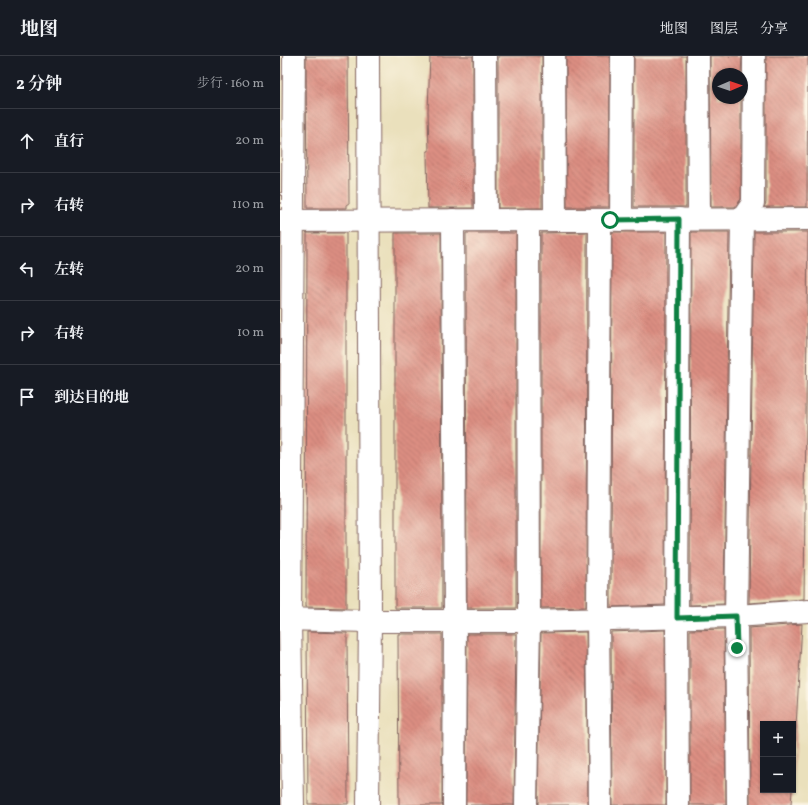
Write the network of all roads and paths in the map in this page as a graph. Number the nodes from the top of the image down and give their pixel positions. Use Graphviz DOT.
graph roads {
  1 [pos="294,56"];
  2 [pos="368,56"];
  3 [pos="485,56"];
  4 [pos="554,56"];
  5 [pos="622,56"];
  6 [pos="698,56"];
  7 [pos="754,56"];
  8 [pos="689,219"];
  9 [pos="742,219"];
  10 [pos="808,219"];
  11 [pos="369,220"];
  12 [pos="453,220"];
  13 [pos="486,220"];
  14 [pos="528,220"];
  15 [pos="555,220"];
  16 [pos="610,220"];
  17 [pos="286,221"];
  18 [pos="808,611"];
  19 [pos="736,616"];
  20 [pos="677,618"];
  21 [pos="285,619"];
  22 [pos="598,620"];
  23 [pos="370,621"];
  24 [pos="455,621"];
  25 [pos="529,621"];
  26 [pos="293,805"];
  27 [pos="368,805"];
  28 [pos="454,805"];
  29 [pos="526,805"];
  30 [pos="600,805"];
  31 [pos="678,805"];
  32 [pos="738,805"];
  1 -- 17 [label="street"];
  2 -- 11 [label="street"];
  3 -- 13 [label="street"];
  4 -- 15 [label="street"];
  5 -- 16 [label="street"];
  6 -- 8 [label="street"];
  7 -- 9 [label="street"];
  8 -- 9 [label="street"];
  8 -- 16 [label="street"];
  8 -- 20 [label="street"];
  9 -- 10 [label="street"];
  9 -- 19 [label="street"];
  11 -- 12 [label="street"];
  11 -- 17 [label="street"];
  11 -- 23 [label="street"];
  12 -- 13 [label="street"];
  12 -- 24 [label="street"];
  13 -- 14 [label="street"];
  14 -- 15 [label="street"];
  14 -- 25 [label="street"];
  15 -- 16 [label="street"];
  16 -- 22 [label="street"];
  17 -- 21 [label="street"];
  18 -- 19 [label="street"];
  19 -- 20 [label="street"];
  19 -- 32 [label="street"];
  20 -- 22 [label="street"];
  20 -- 31 [label="street"];
  21 -- 23 [label="street"];
  21 -- 26 [label="street"];
  22 -- 25 [label="street"];
  22 -- 30 [label="street"];
  23 -- 24 [label="street"];
  23 -- 27 [label="street"];
  24 -- 25 [label="street"];
  24 -- 28 [label="street"];
  25 -- 29 [label="street"];
}
